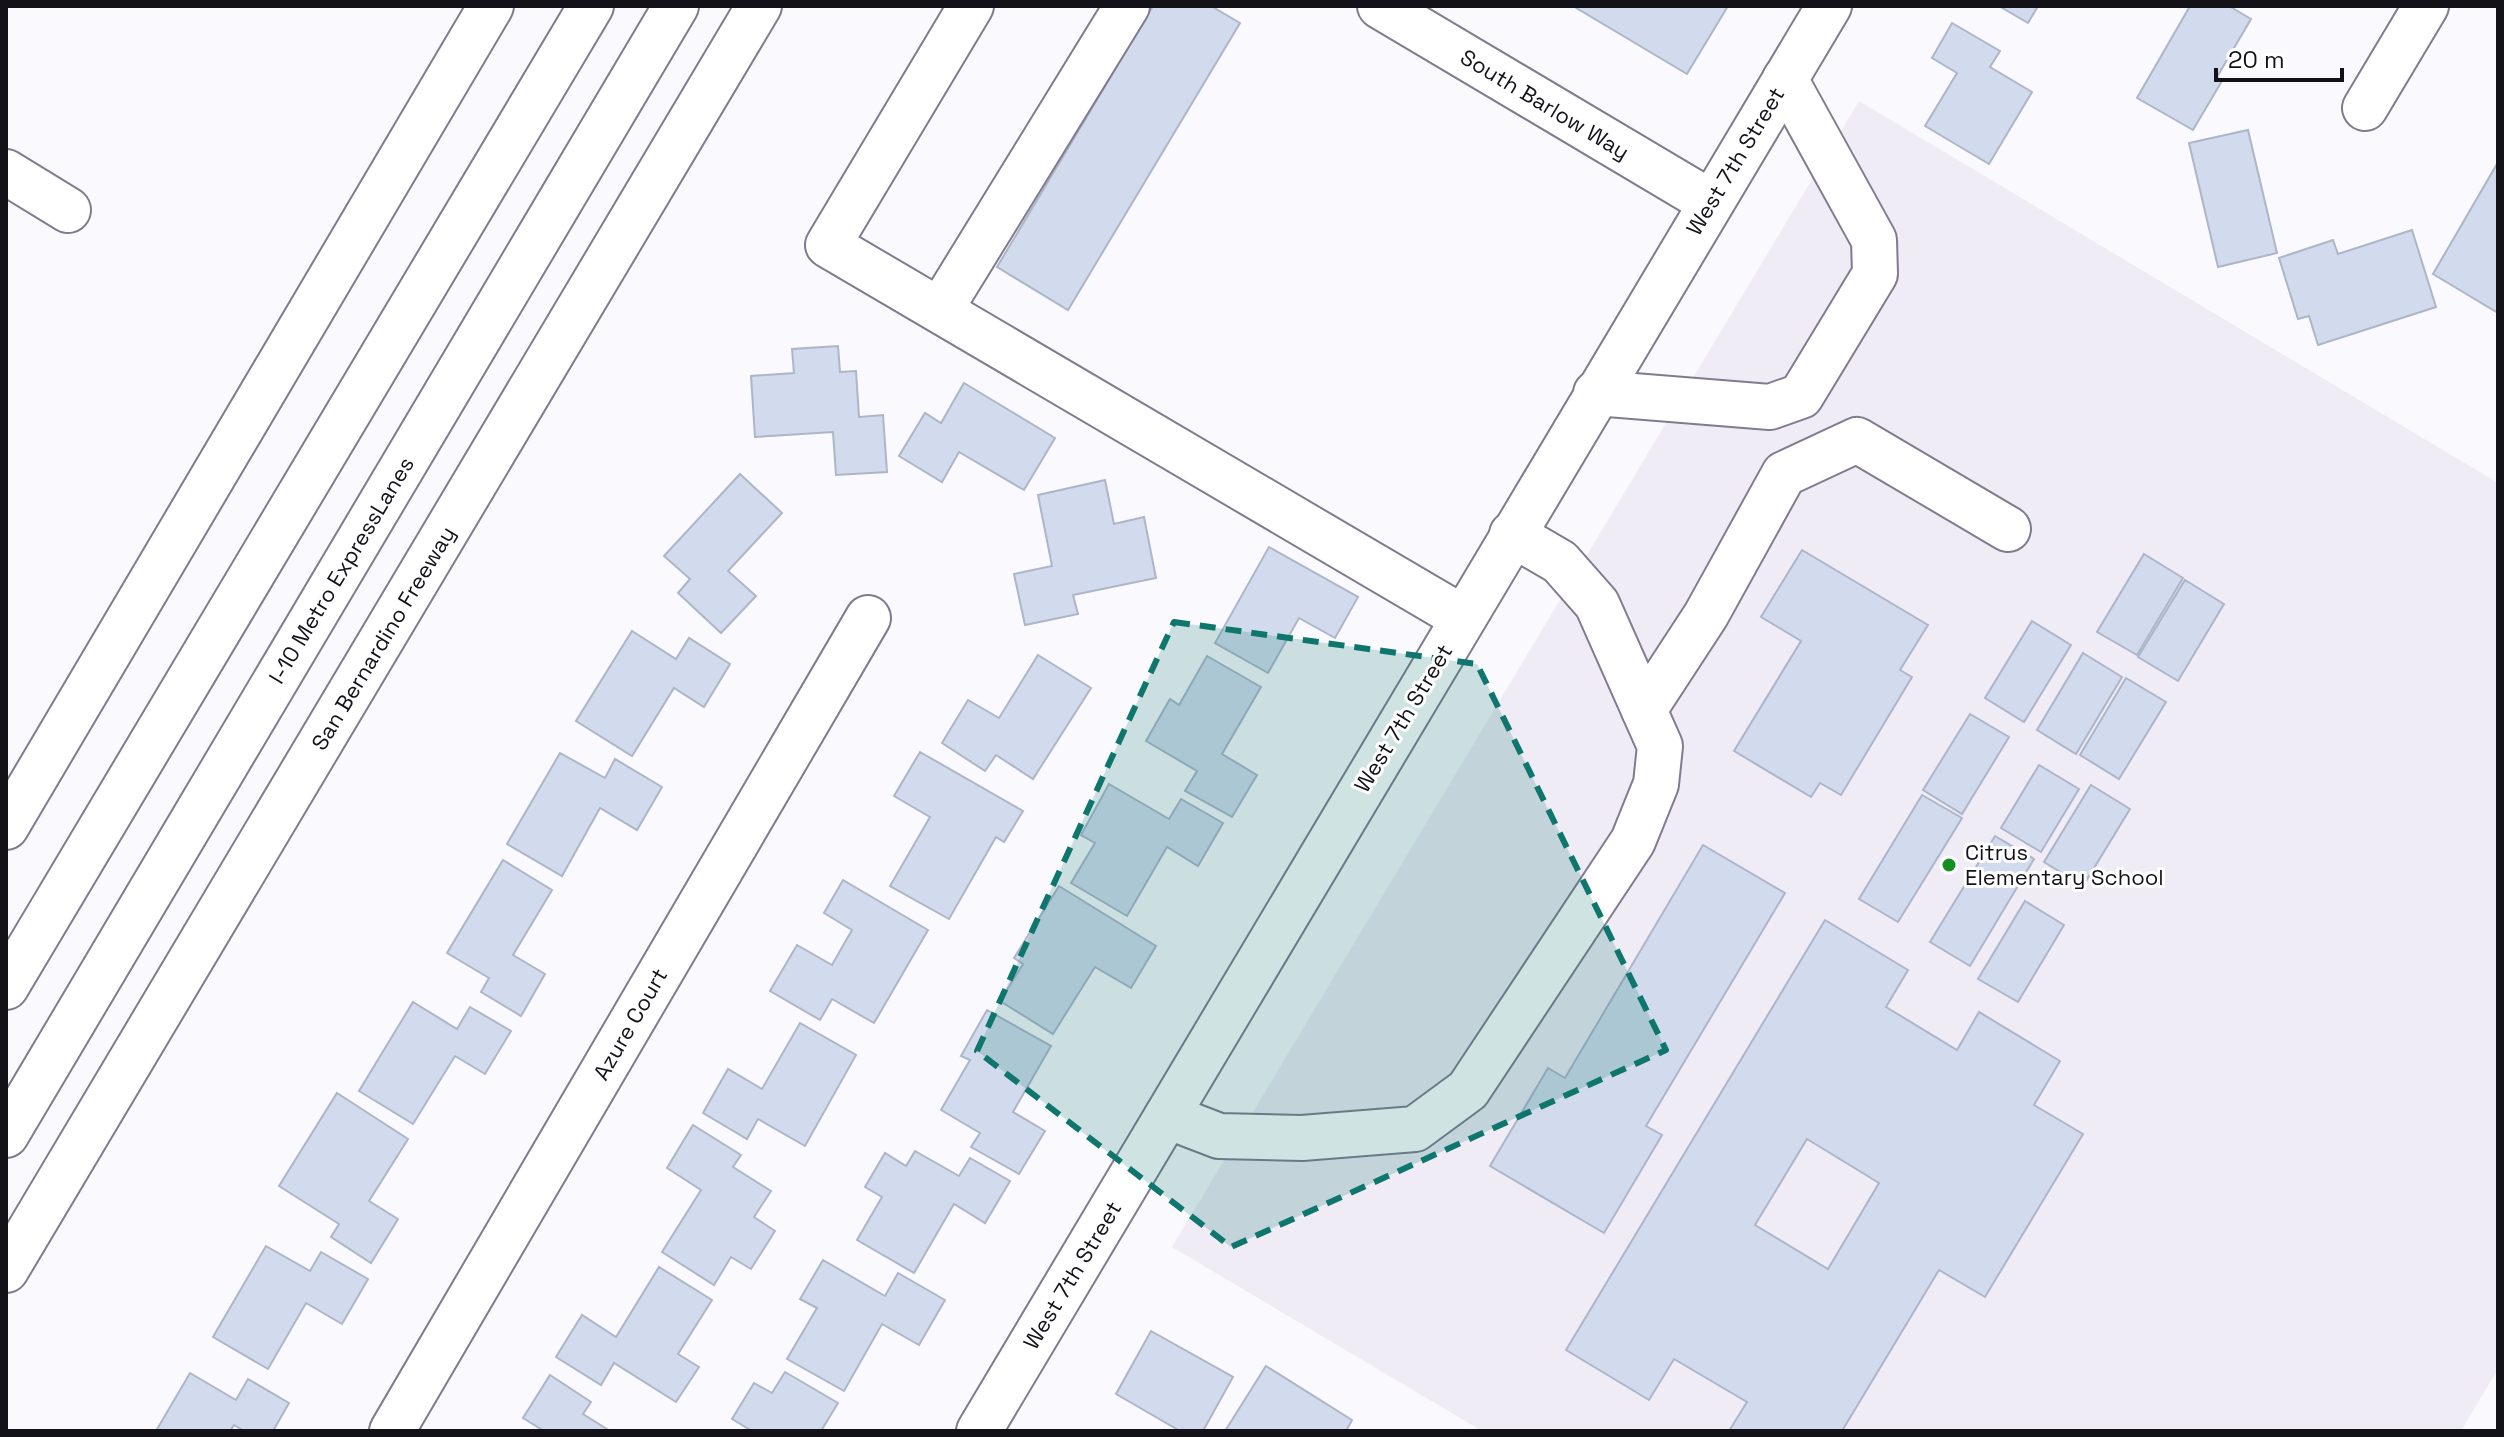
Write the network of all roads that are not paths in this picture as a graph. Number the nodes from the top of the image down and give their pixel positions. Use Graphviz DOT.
graph roads {
  1 [pos="491,6"];
  2 [pos="591,6"];
  3 [pos="676,6"];
  4 [pos="759,6"];
  5 [pos="971,6"];
  6 [pos="1127,6"];
  7 [pos="1380,6"];
  8 [pos="1829,6"];
  9 [pos="2426,6"];
  10 [pos="1785,79"];
  11 [pos="2365,108"];
  12 [pos="6,172"];
  13 [pos="1710,202"];
  14 [pos="68,210"];
  15 [pos="940,310"];
  16 [pos="1596,393"];
  17 [pos="2008,529"];
  18 [pos="1512,534"];
  19 [pos="868,618"];
  20 [pos="1463,618"];
  21 [pos="1644,710"];
  22 [pos="6,827"];
  23 [pos="6,987"];
  24 [pos="1167,1116"];
  25 [pos="6,1135"];
  26 [pos="6,1270"];
  27 [pos="392,1431"];
  28 [pos="979,1431"];
  1 -- 22 [label="main road"];
  2 -- 23 [label="main road"];
  3 -- 25 [label="main road, I-10 Metro ExpressLanes"];
  4 -- 26 [label="main road, San Bernardino Freeway"];
  5 -- 15 [label="main road"];
  6 -- 15 [label="main road"];
  7 -- 13 [label="main road, South Barlow Way"];
  8 -- 10 [label="main road, West 7th Street"];
  9 -- 11 [label="main road"];
  10 -- 13 [label="main road, West 7th Street"];
  10 -- 16 [label="main road"];
  12 -- 14 [label="main road"];
  13 -- 16 [label="main road, West 7th Street"];
  15 -- 20 [label="main road"];
  16 -- 18 [label="main road, West 7th Street"];
  17 -- 21 [label="main road"];
  18 -- 20 [label="main road, West 7th Street"];
  18 -- 21 [label="main road"];
  19 -- 27 [label="main road, Azure Court"];
  20 -- 24 [label="main road, West 7th Street"];
  21 -- 24 [label="main road"];
  24 -- 28 [label="main road, West 7th Street"];
}
